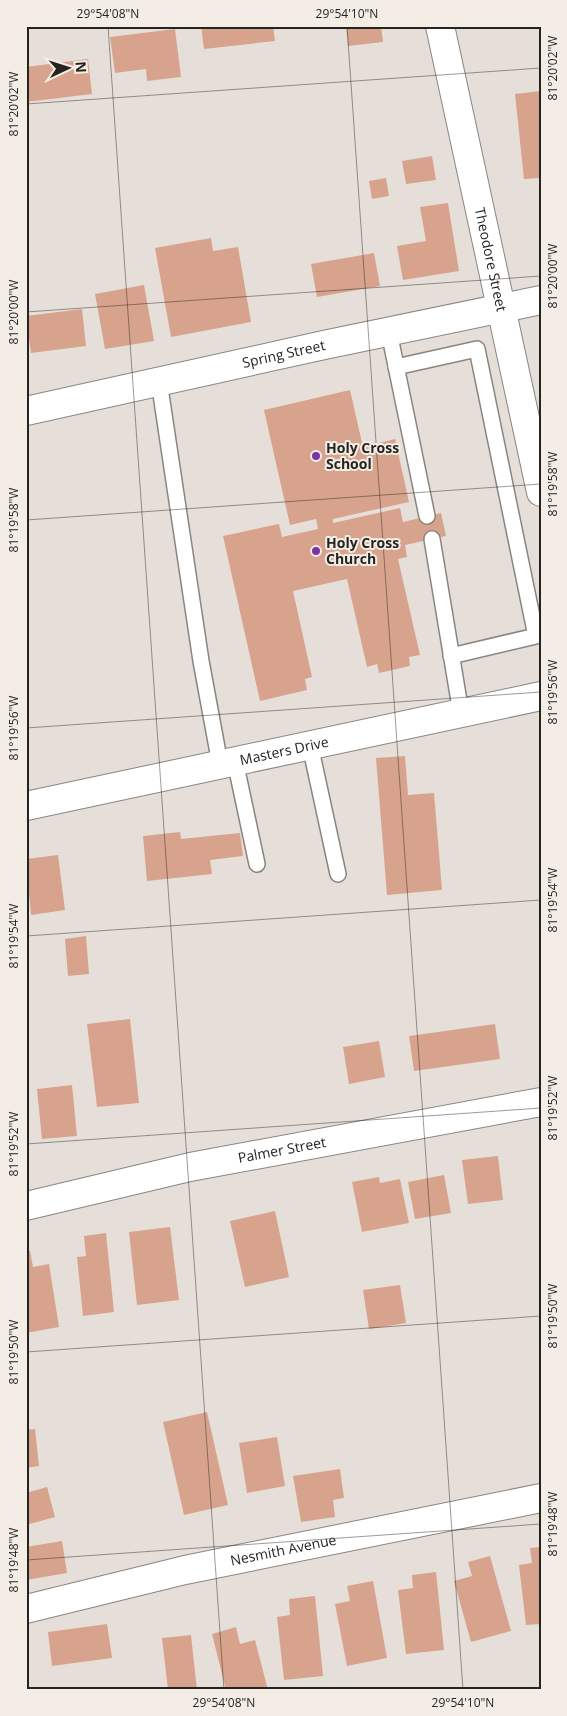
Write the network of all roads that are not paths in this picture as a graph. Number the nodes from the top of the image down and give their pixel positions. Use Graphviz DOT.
graph roads {
  1 [pos="440,26"];
  2 [pos="541,300"];
  3 [pos="502,309"];
  4 [pos="389,332"];
  5 [pos="396,367"];
  6 [pos="159,381"];
  7 [pos="26,411"];
  8 [pos="541,492"];
  9 [pos="427,516"];
  10 [pos="432,539"];
  11 [pos="451,656"];
  12 [pos="541,696"];
  13 [pos="461,713"];
  14 [pos="310,745"];
  15 [pos="228,763"];
  16 [pos="26,806"];
  17 [pos="257,864"];
  18 [pos="338,874"];
  19 [pos="541,1102"];
  20 [pos="26,1206"];
  21 [pos="541,1498"];
  22 [pos="26,1608"];
  1 -- 3 [label="street, Theodore Street"];
  2 -- 3 [label="street, Spring Street"];
  3 -- 4 [label="street, Spring Street"];
  3 -- 8 [label="street, Theodore Street"];
  4 -- 5 [label="lane"];
  4 -- 6 [label="street, Spring Street"];
  5 -- 9 [label="lane"];
  5 -- 11 [label="lane"];
  6 -- 7 [label="street, Spring Street"];
  6 -- 15 [label="lane"];
  10 -- 11 [label="lane"];
  11 -- 13 [label="lane"];
  12 -- 13 [label="street, Masters Drive"];
  13 -- 14 [label="street, Masters Drive"];
  14 -- 15 [label="street, Masters Drive"];
  14 -- 18 [label="lane"];
  15 -- 16 [label="street, Masters Drive"];
  15 -- 17 [label="lane"];
  19 -- 20 [label="street, Palmer Street"];
  21 -- 22 [label="street, Nesmith Avenue"];
}
